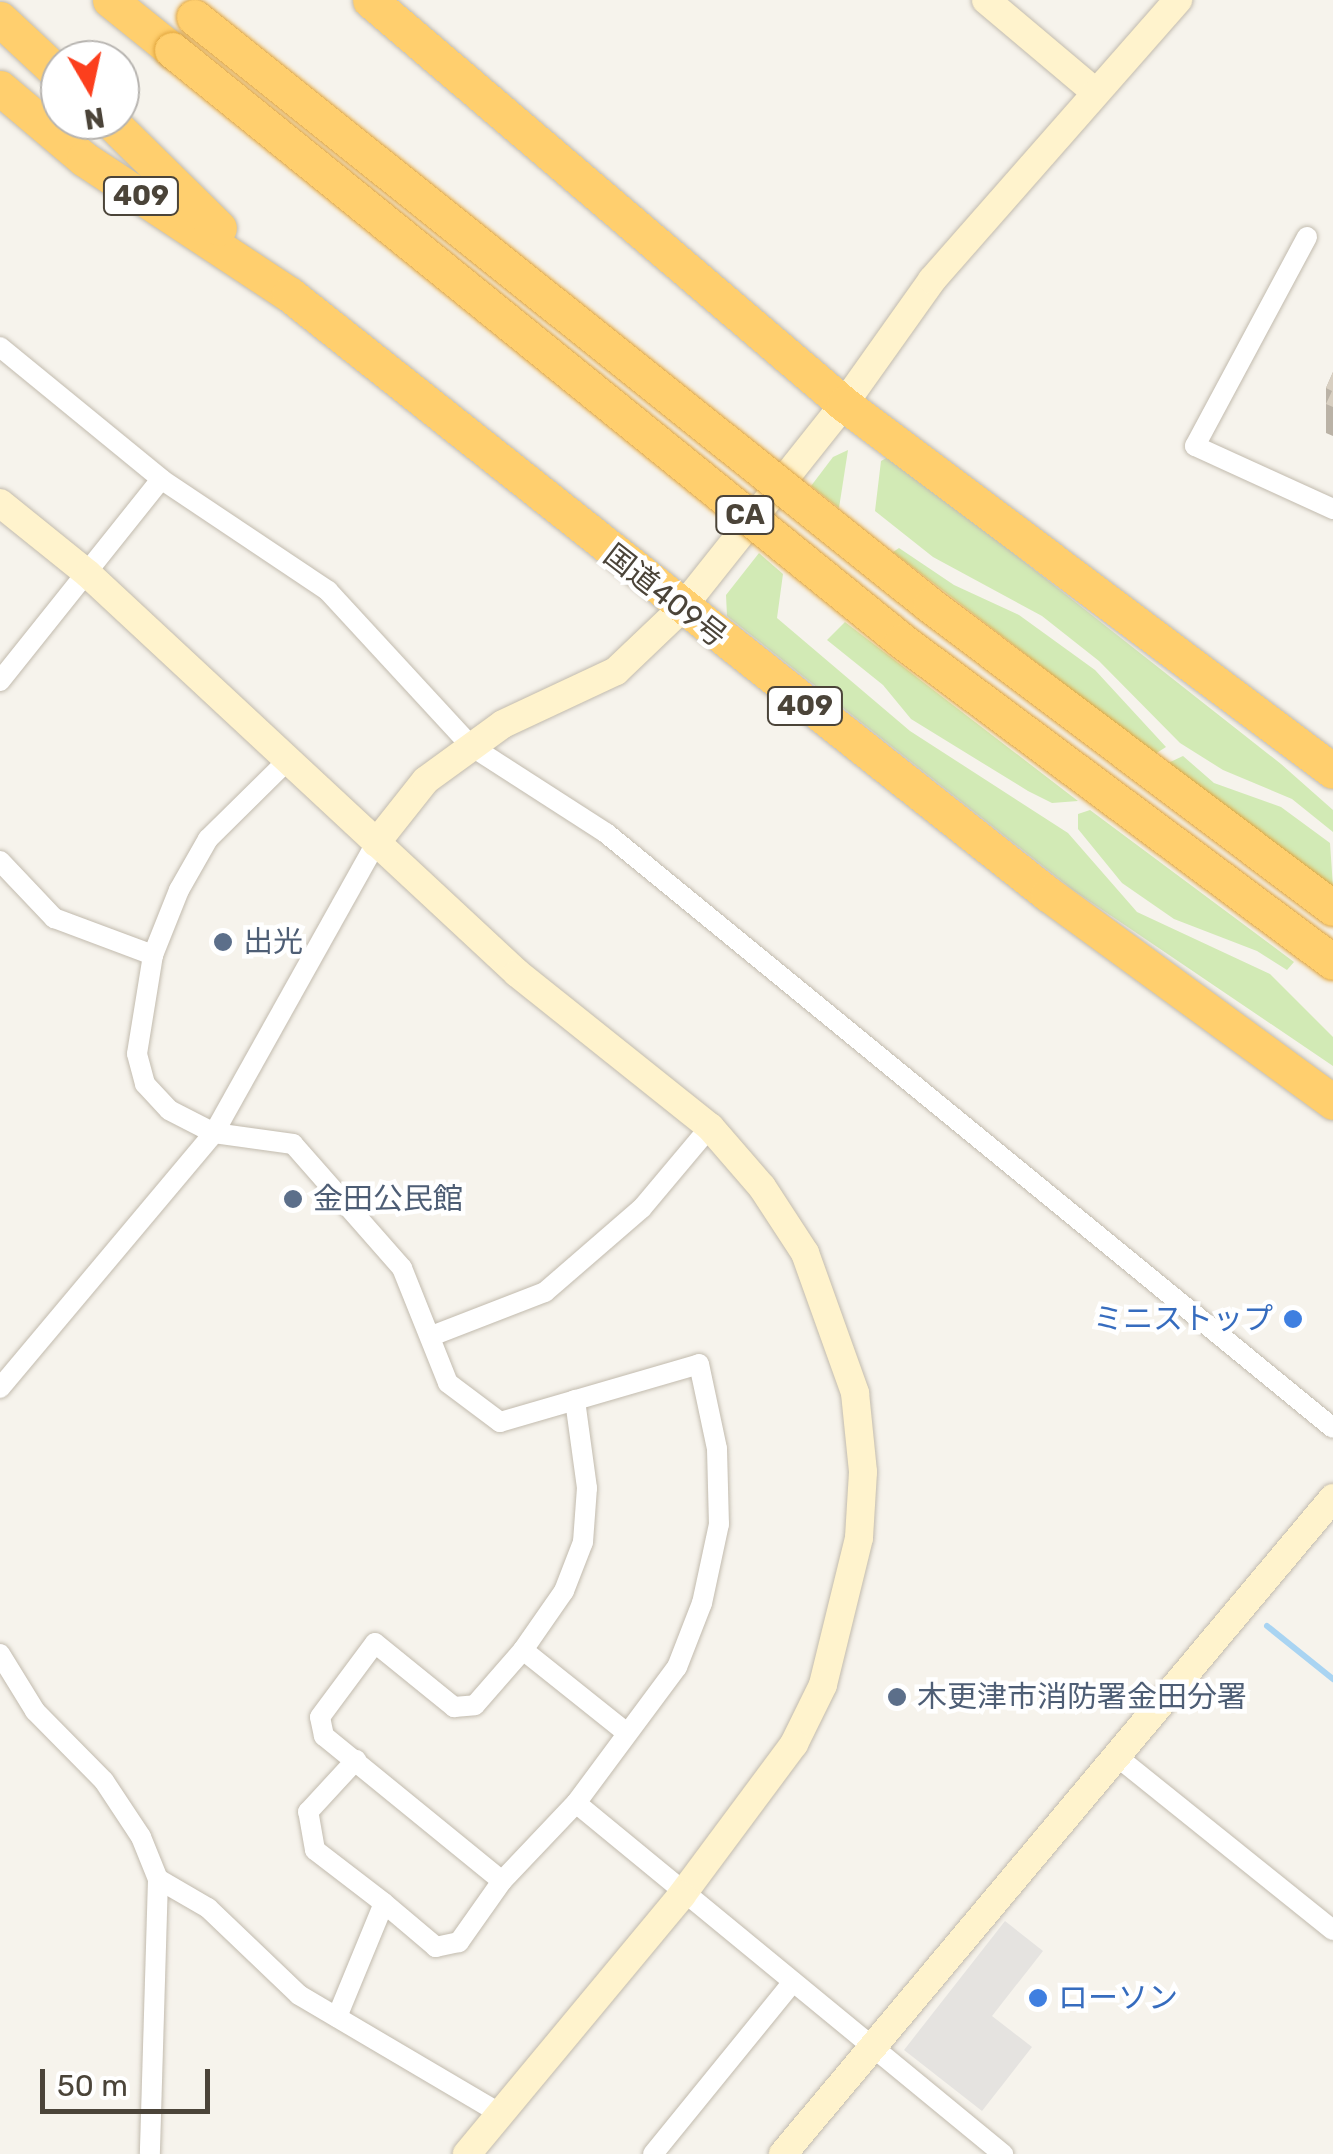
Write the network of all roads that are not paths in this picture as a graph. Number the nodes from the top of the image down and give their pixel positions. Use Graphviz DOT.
graph roads {
  1 [pos="110,0"];
  2 [pos="362,0"];
  3 [pos="370,0"];
  4 [pos="986,0"];
  5 [pos="1178,0"];
  6 [pos="184,9"];
  7 [pos="0,19"];
  8 [pos="408,32"];
  9 [pos="40,56"];
  10 [pos="0,88"];
  11 [pos="1093,90"];
  12 [pos="130,140"];
  13 [pos="1307,238"];
  14 [pos="289,294"];
  15 [pos="0,348"];
  16 [pos="844,404"];
  17 [pos="162,479"];
  18 [pos="0,503"];
  19 [pos="1333,510"];
  20 [pos="88,574"];
  21 [pos="681,609"];
  22 [pos="0,681"];
  23 [pos="471,746"];
  24 [pos="289,759"];
  25 [pos="1333,771"];
  26 [pos="376,843"];
  27 [pos="0,861"];
  28 [pos="1333,908"];
  29 [pos="153,955"];
  30 [pos="1333,962"];
  31 [pos="1333,1102"];
  32 [pos="710,1128"];
  33 [pos="214,1133"];
  34 [pos="434,1335"];
  35 [pos="0,1388"];
  36 [pos="575,1400"];
  37 [pos="1333,1428"];
  38 [pos="1333,1498"];
  39 [pos="523,1650"];
  40 [pos="0,1654"];
  41 [pos="627,1732"];
  42 [pos="1120,1759"];
  43 [pos="356,1760"];
  44 [pos="576,1803"];
  45 [pos="158,1879"];
  46 [pos="502,1881"];
  47 [pos="682,1895"];
  48 [pos="384,1904"];
  49 [pos="1333,1930"];
  50 [pos="794,1982"];
  51 [pos="337,2016"];
  52 [pos="873,2048"];
  53 [pos="500,2113"];
  54 [pos="150,2154"];
  55 [pos="467,2154"];
  56 [pos="654,2154"];
  57 [pos="783,2154"];
  58 [pos="1003,2154"];
  1 -- 30 [label="highway, CA, bridge"];
  2 -- 8 [label="highway"];
  3 -- 8 [label="highway"];
  4 -- 11 [label="street"];
  5 -- 11 [label="street"];
  6 -- 28 [label="highway, CA, bridge"];
  7 -- 9 [label="highway"];
  8 -- 16 [label="highway"];
  10 -- 14 [label="highway, 国道409号 / 409"];
  11 -- 16 [label="street"];
  12 -- 14 [label="highway"];
  13 -- 19 [label="street"];
  14 -- 21 [label="highway, 国道409号 / 409"];
  15 -- 17 [label="street"];
  16 -- 21 [label="street"];
  16 -- 25 [label="highway"];
  17 -- 20 [label="street"];
  17 -- 23 [label="street"];
  18 -- 20 [label="street"];
  20 -- 22 [label="street"];
  20 -- 24 [label="street"];
  21 -- 23 [label="street"];
  21 -- 31 [label="highway, 国道409号 / 409"];
  23 -- 26 [label="street"];
  23 -- 37 [label="street"];
  24 -- 26 [label="street"];
  24 -- 29 [label="street"];
  26 -- 32 [label="street"];
  26 -- 33 [label="street"];
  27 -- 29 [label="street"];
  29 -- 33 [label="street"];
  32 -- 34 [label="street"];
  32 -- 47 [label="street"];
  33 -- 34 [label="street"];
  33 -- 35 [label="street"];
  34 -- 36 [label="street"];
  36 -- 39 [label="street"];
  36 -- 41 [label="street"];
  38 -- 42 [label="street"];
  39 -- 41 [label="street"];
  39 -- 43 [label="street"];
  40 -- 45 [label="street"];
  41 -- 44 [label="street"];
  42 -- 49 [label="street"];
  42 -- 52 [label="street"];
  43 -- 46 [label="street"];
  43 -- 48 [label="street"];
  44 -- 46 [label="street"];
  44 -- 47 [label="street"];
  45 -- 51 [label="street"];
  45 -- 54 [label="street"];
  46 -- 48 [label="street"];
  47 -- 50 [label="street"];
  47 -- 53 [label="street"];
  48 -- 51 [label="street"];
  50 -- 52 [label="street"];
  50 -- 56 [label="street"];
  51 -- 53 [label="street"];
  52 -- 57 [label="street"];
  52 -- 58 [label="street"];
  53 -- 55 [label="street"];
}
